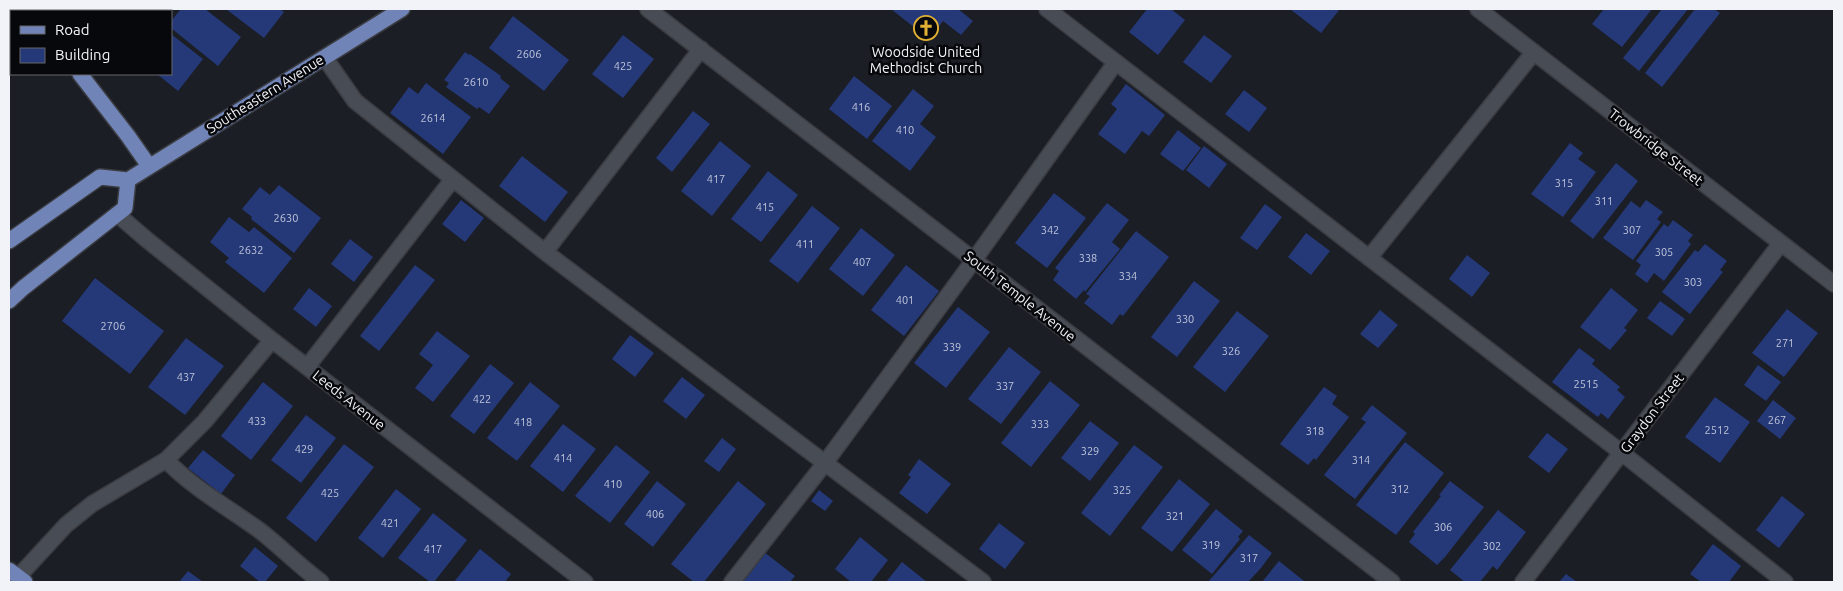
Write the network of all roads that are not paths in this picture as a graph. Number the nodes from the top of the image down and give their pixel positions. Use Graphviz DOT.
graph roads {
  1 [pos="402,9"];
  2 [pos="648,9"];
  3 [pos="1047,9"];
  4 [pos="1478,9"];
  5 [pos="701,50"];
  6 [pos="1534,52"];
  7 [pos="325,58"];
  8 [pos="1116,62"];
  9 [pos="81,75"];
  10 [pos="150,166"];
  11 [pos="454,179"];
  12 [pos="128,180"];
  13 [pos="117,214"];
  14 [pos="9,242"];
  15 [pos="1781,243"];
  16 [pos="545,252"];
  17 [pos="1369,258"];
  18 [pos="974,260"];
  19 [pos="1834,284"];
  20 [pos="9,301"];
  21 [pos="272,340"];
  22 [pos="307,368"];
  23 [pos="1622,453"];
  24 [pos="166,460"];
  25 [pos="825,463"];
  26 [pos="17,576"];
  27 [pos="321,582"];
  28 [pos="585,582"];
  29 [pos="732,582"];
  30 [pos="984,582"];
  31 [pos="1392,582"];
  32 [pos="1523,582"];
  33 [pos="1785,582"];
  1 -- 7 [label="main road, Southeastern Avenue"];
  2 -- 5 [label="street, South Temple Avenue"];
  3 -- 8 [label="street"];
  4 -- 6 [label="street, Trowbridge Street"];
  5 -- 16 [label="street"];
  5 -- 18 [label="street, South Temple Avenue"];
  6 -- 15 [label="street, Trowbridge Street"];
  6 -- 17 [label="street"];
  7 -- 10 [label="main road, Southeastern Avenue"];
  7 -- 11 [label="street"];
  8 -- 17 [label="street"];
  8 -- 18 [label="street"];
  9 -- 10 [label="main road"];
  10 -- 12 [label="main road, Southeastern Avenue"];
  11 -- 16 [label="street"];
  11 -- 22 [label="street"];
  12 -- 13 [label="main road"];
  12 -- 14 [label="main road"];
  13 -- 20 [label="main road"];
  13 -- 21 [label="street, Leeds Avenue"];
  15 -- 19 [label="street, Trowbridge Street"];
  15 -- 23 [label="street, Graydon Street"];
  16 -- 25 [label="street"];
  17 -- 23 [label="street"];
  18 -- 25 [label="street"];
  18 -- 31 [label="street, South Temple Avenue"];
  21 -- 22 [label="street, Leeds Avenue"];
  21 -- 24 [label="street"];
  22 -- 28 [label="street, Leeds Avenue"];
  23 -- 32 [label="street, Graydon Street"];
  23 -- 33 [label="street"];
  24 -- 26 [label="street"];
  24 -- 27 [label="street"];
  25 -- 29 [label="street"];
  25 -- 30 [label="street"];
}
